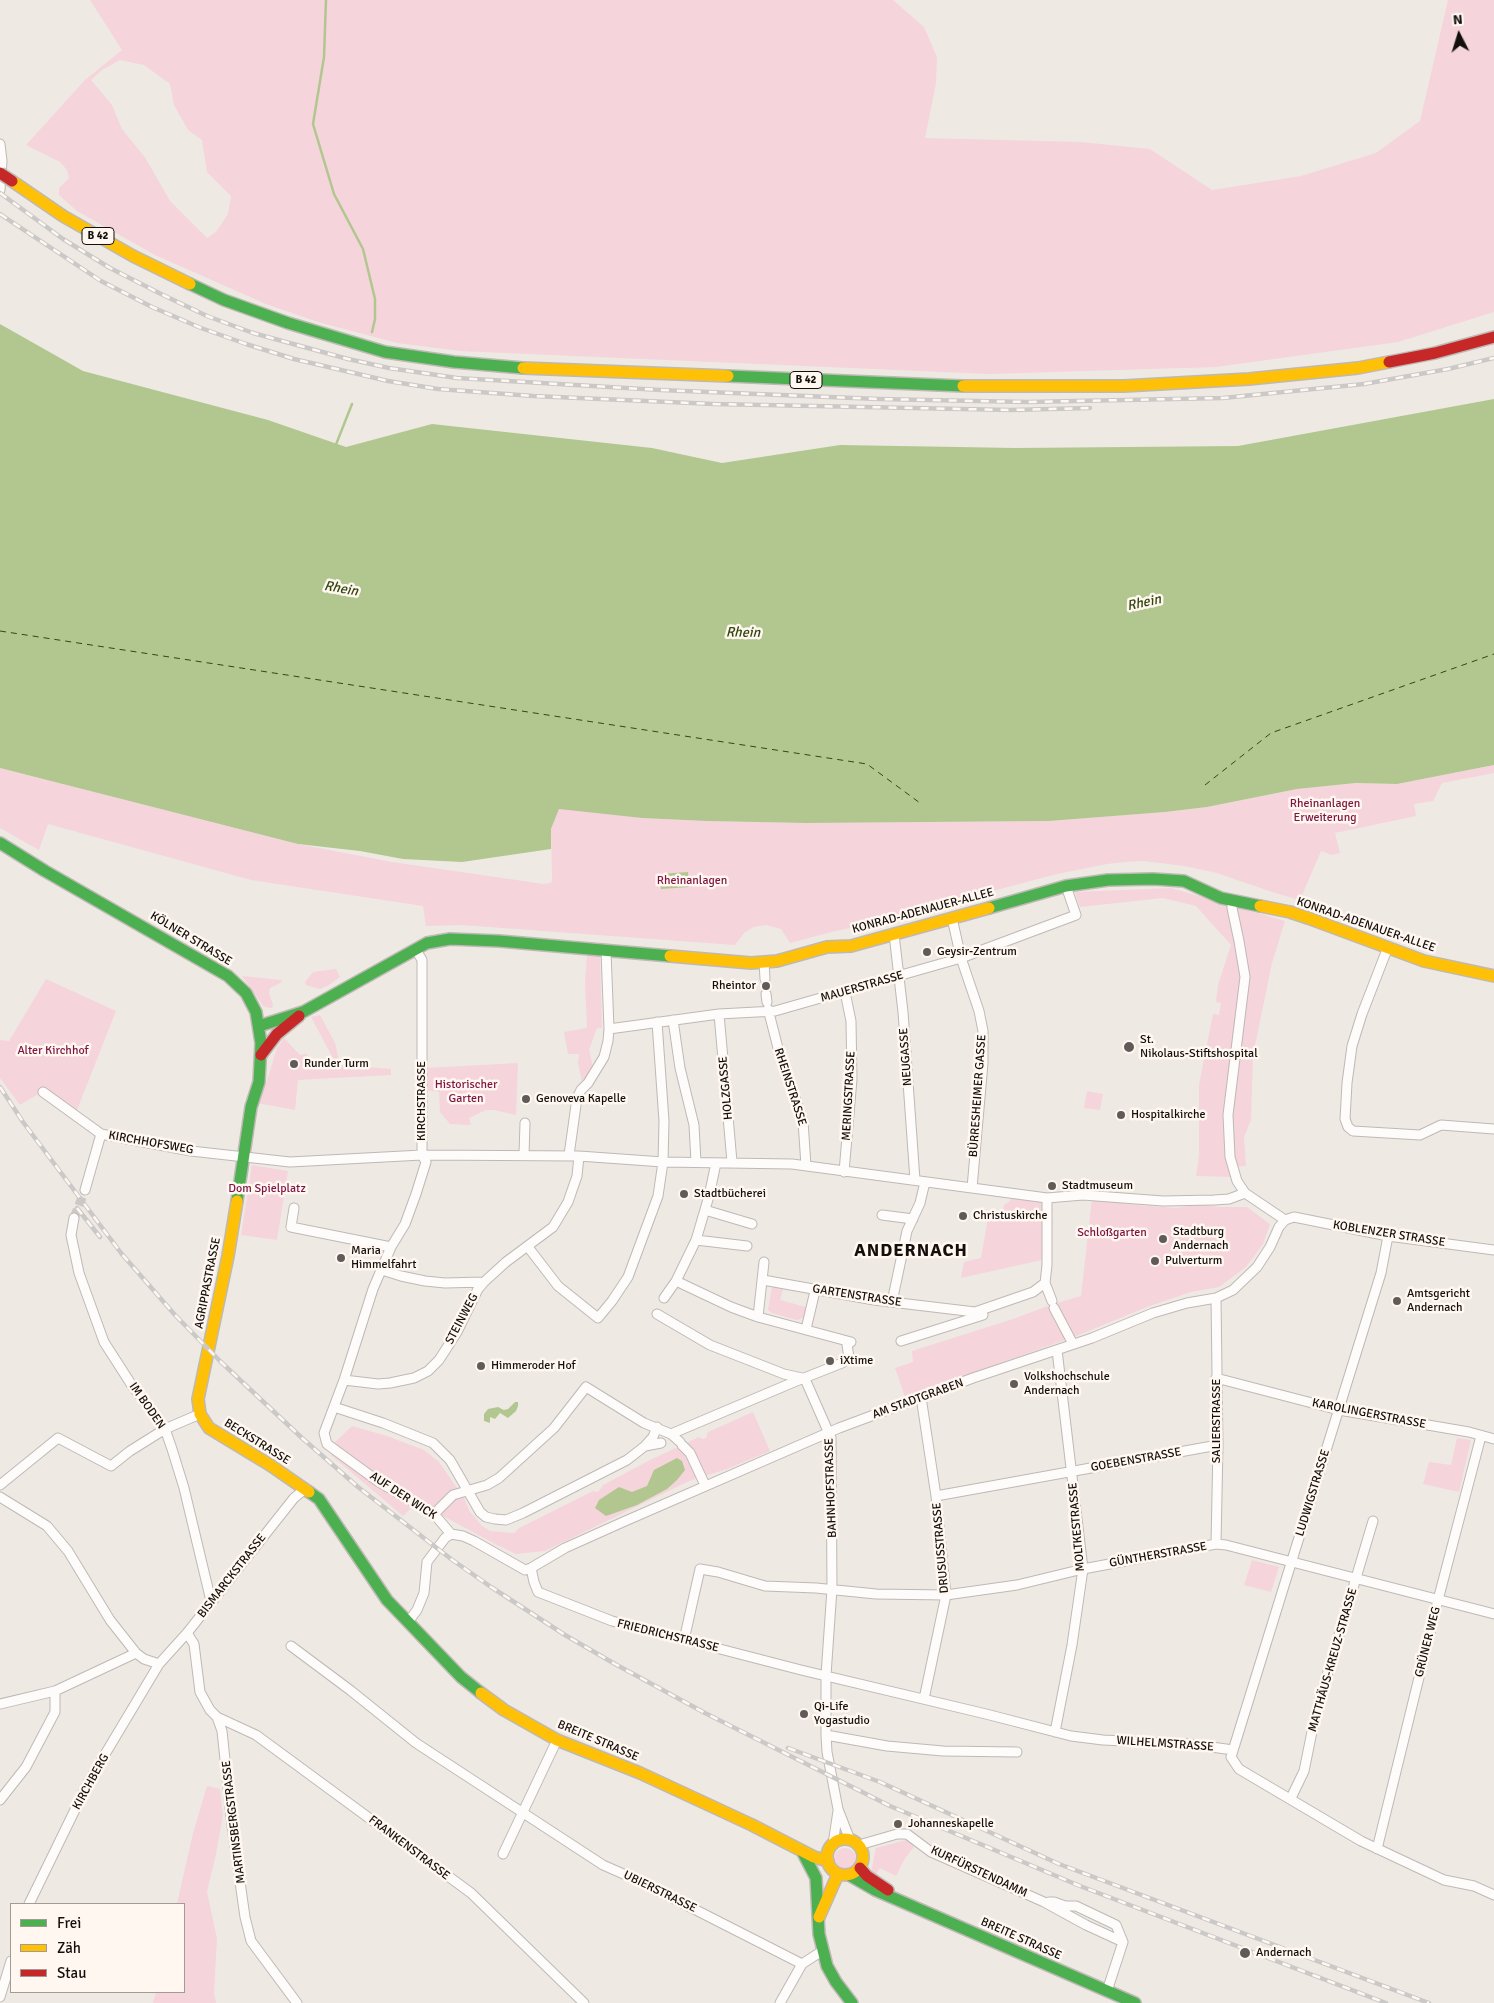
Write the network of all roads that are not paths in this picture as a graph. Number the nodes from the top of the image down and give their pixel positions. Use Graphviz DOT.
graph roads {
  1 [pos="0,144"];
  2 [pos="0,173"];
  3 [pos="0,190"];
  4 [pos="1494,338"];
  5 [pos="0,843"];
  6 [pos="1066,886"];
  7 [pos="1232,901"];
  8 [pos="952,918"];
  9 [pos="894,934"];
  10 [pos="1388,947"];
  11 [pos="416,950"];
  12 [pos="606,951"];
  13 [pos="962,958"];
  14 [pos="764,962"];
  15 [pos="1494,976"];
  16 [pos="898,977"];
  17 [pos="765,979"];
  18 [pos="845,992"];
  19 [pos="767,1004"];
  20 [pos="303,1012"];
  21 [pos="719,1014"];
  22 [pos="673,1020"];
  23 [pos="657,1022"];
  24 [pos="260,1026"];
  25 [pos="287,1027"];
  26 [pos="609,1029"];
  27 [pos="259,1057"];
  28 [pos="42,1092"];
  29 [pos="525,1123"];
  30 [pos="1494,1129"];
  31 [pos="101,1134"];
  32 [pos="422,1155"];
  33 [pos="524,1155"];
  34 [pos="568,1155"];
  35 [pos="243,1156"];
  36 [pos="579,1156"];
  37 [pos="663,1162"];
  38 [pos="696,1162"];
  39 [pos="732,1162"];
  40 [pos="716,1163"];
  41 [pos="806,1166"];
  42 [pos="844,1172"];
  43 [pos="915,1180"];
  44 [pos="925,1182"];
  45 [pos="972,1188"];
  46 [pos="85,1190"];
  47 [pos="1245,1193"];
  48 [pos="1047,1198"];
  49 [pos="294,1208"];
  50 [pos="705,1210"];
  51 [pos="882,1215"];
  52 [pos="74,1218"];
  53 [pos="913,1219"];
  54 [pos="1285,1220"];
  55 [pos="752,1224"];
  56 [pos="1388,1236"];
  57 [pos="696,1240"];
  58 [pos="747,1246"];
  59 [pos="391,1247"];
  60 [pos="528,1247"];
  61 [pos="1494,1250"];
  62 [pos="764,1262"];
  63 [pos="382,1270"];
  64 [pos="763,1280"];
  65 [pos="676,1281"];
  66 [pos="484,1282"];
  67 [pos="1045,1283"];
  68 [pos="815,1291"];
  69 [pos="664,1298"];
  70 [pos="1216,1298"];
  71 [pos="892,1302"];
  72 [pos="988,1308"];
  73 [pos="657,1314"];
  74 [pos="758,1317"];
  75 [pos="806,1329"];
  76 [pos="901,1341"];
  77 [pos="1072,1344"];
  78 [pos="1057,1350"];
  79 [pos="1216,1378"];
  80 [pos="805,1379"];
  81 [pos="344,1380"];
  82 [pos="921,1397"];
  83 [pos="334,1407"];
  84 [pos="1339,1410"];
  85 [pos="200,1414"];
  86 [pos="657,1427"];
  87 [pos="165,1429"];
  88 [pos="828,1432"];
  89 [pos="671,1434"];
  90 [pos="1481,1436"];
  91 [pos="1494,1439"];
  92 [pos="660,1442"];
  93 [pos="327,1444"];
  94 [pos="1218,1445"];
  95 [pos="645,1446"];
  96 [pos="1072,1472"];
  97 [pos="0,1485"];
  98 [pos="705,1485"];
  99 [pos="305,1489"];
  100 [pos="468,1490"];
  101 [pos="936,1496"];
  102 [pos="0,1497"];
  103 [pos="434,1514"];
  104 [pos="1373,1521"];
  105 [pos="451,1534"];
  106 [pos="1216,1544"];
  107 [pos="1292,1562"];
  108 [pos="531,1568"];
  109 [pos="1083,1569"];
  110 [pos="1356,1580"];
  111 [pos="832,1589"];
  112 [pos="946,1595"];
  113 [pos="1438,1600"];
  114 [pos="211,1601"];
  115 [pos="1494,1614"];
  116 [pos="408,1622"];
  117 [pos="188,1633"];
  118 [pos="684,1640"];
  119 [pos="291,1646"];
  120 [pos="136,1652"];
  121 [pos="159,1664"];
  122 [pos="826,1675"];
  123 [pos="55,1691"];
  124 [pos="924,1699"];
  125 [pos="0,1704"];
  126 [pos="217,1717"];
  127 [pos="1055,1732"];
  128 [pos="826,1735"];
  129 [pos="557,1740"];
  130 [pos="1233,1750"];
  131 [pos="1017,1752"];
  132 [pos="1291,1798"];
  133 [pos="0,1800"];
  134 [pos="838,1809"];
  135 [pos="523,1814"];
  136 [pos="855,1843"];
  137 [pos="800,1849"];
  138 [pos="1377,1849"];
  139 [pos="504,1854"];
  140 [pos="835,1861"];
  141 [pos="860,1868"];
  142 [pos="1494,1895"];
  143 [pos="897,1899"];
  144 [pos="1044,1902"];
  145 [pos="29,1903"];
  146 [pos="818,1913"];
  147 [pos="1123,1942"];
  148 [pos="822,1951"];
  149 [pos="10,1964"];
  150 [pos="802,1964"];
  151 [pos="1107,1991"];
  152 [pos="0,1996"];
  153 [pos="298,2003"];
  154 [pos="584,2003"];
  155 [pos="780,2003"];
  156 [pos="852,2003"];
  157 [pos="1135,2003"];
  1 -- 3 [label="street"];
  2 -- 4 [label="street, B 42, bridge"];
  5 -- 24 [label="street, KÖLNER STRASSE"];
  6 -- 7 [label="street, KONRAD-ADENAUER-ALLEE"];
  6 -- 8 [label="street, KONRAD-ADENAUER-ALLEE"];
  6 -- 13 [label="street, MAUERSTRASSE"];
  7 -- 10 [label="street, KONRAD-ADENAUER-ALLEE"];
  7 -- 47 [label="street"];
  8 -- 9 [label="street, KONRAD-ADENAUER-ALLEE"];
  8 -- 13 [label="street, BÜRRESHEIMER GASSE"];
  9 -- 14 [label="street, KONRAD-ADENAUER-ALLEE"];
  9 -- 16 [label="street, NEUGASSE"];
  10 -- 15 [label="street, KONRAD-ADENAUER-ALLEE"];
  10 -- 30 [label="street"];
  11 -- 12 [label="street, KONRAD-ADENAUER-ALLEE"];
  11 -- 20 [label="street, KONRAD-ADENAUER-ALLEE"];
  11 -- 32 [label="street, KIRCHSTRASSE"];
  12 -- 14 [label="street, KONRAD-ADENAUER-ALLEE"];
  12 -- 26 [label="street"];
  13 -- 16 [label="street, MAUERSTRASSE"];
  13 -- 45 [label="street, BÜRRESHEIMER GASSE"];
  14 -- 17 [label="street"];
  16 -- 18 [label="street, MAUERSTRASSE"];
  16 -- 43 [label="street, NEUGASSE"];
  18 -- 19 [label="street, MAUERSTRASSE"];
  18 -- 42 [label="street, MERINGSTRASSE"];
  19 -- 21 [label="street, MAUERSTRASSE"];
  19 -- 41 [label="street, RHEINSTRASSE"];
  20 -- 24 [label="street"];
  20 -- 25 [label="street"];
  21 -- 22 [label="street, MAUERSTRASSE"];
  21 -- 39 [label="street, HOLZGASSE"];
  22 -- 23 [label="street, MAUERSTRASSE"];
  22 -- 38 [label="street"];
  23 -- 26 [label="street, MAUERSTRASSE"];
  23 -- 37 [label="street"];
  24 -- 25 [label="street"];
  24 -- 27 [label="street, KÖLNER STRASSE"];
  25 -- 27 [label="street"];
  26 -- 34 [label="street"];
  27 -- 35 [label="street, KÖLNER STRASSE"];
  28 -- 31 [label="street, KIRCHHOFSWEG"];
  29 -- 33 [label="street"];
  31 -- 35 [label="street, KIRCHHOFSWEG"];
  31 -- 46 [label="street"];
  32 -- 33 [label="street, KIRCHHOFSWEG"];
  32 -- 35 [label="street, KIRCHHOFSWEG"];
  32 -- 59 [label="street, KIRCHSTRASSE"];
  33 -- 34 [label="street, KIRCHHOFSWEG"];
  34 -- 36 [label="street, KIRCHHOFSWEG"];
  35 -- 85 [label="street, AGRIPPASTRASSE"];
  36 -- 37 [label="street, KIRCHHOFSWEG"];
  36 -- 60 [label="street, STEINWEG"];
  37 -- 38 [label="street, KIRCHHOFSWEG"];
  37 -- 60 [label="street"];
  38 -- 40 [label="street, KIRCHHOFSWEG"];
  39 -- 40 [label="street, KIRCHHOFSWEG"];
  39 -- 41 [label="street, KIRCHHOFSWEG"];
  40 -- 50 [label="street"];
  41 -- 42 [label="street, KIRCHHOFSWEG"];
  42 -- 43 [label="street, KIRCHHOFSWEG"];
  43 -- 44 [label="street, KIRCHHOFSWEG"];
  44 -- 45 [label="street, KIRCHHOFSWEG"];
  44 -- 53 [label="street"];
  45 -- 48 [label="street, KIRCHHOFSWEG"];
  47 -- 48 [label="street, KIRCHHOFSWEG"];
  47 -- 54 [label="street"];
  48 -- 67 [label="street"];
  49 -- 59 [label="street"];
  50 -- 55 [label="street"];
  50 -- 57 [label="street"];
  51 -- 53 [label="street"];
  52 -- 87 [label="street, IM BODEN"];
  53 -- 71 [label="street"];
  54 -- 56 [label="street, KOBLENZER STRASSE"];
  54 -- 70 [label="street, AM STADTGRABEN"];
  56 -- 61 [label="street, KOBLENZER STRASSE"];
  56 -- 84 [label="street, LUDWIGSTRASSE"];
  57 -- 58 [label="street"];
  57 -- 65 [label="street"];
  59 -- 63 [label="street, KIRCHSTRASSE"];
  60 -- 66 [label="street, STEINWEG"];
  62 -- 64 [label="street"];
  63 -- 66 [label="street"];
  63 -- 81 [label="street, KIRCHSTRASSE"];
  64 -- 68 [label="street, GARTENSTRASSE"];
  64 -- 74 [label="street"];
  65 -- 69 [label="street"];
  65 -- 74 [label="street"];
  66 -- 81 [label="street, STEINWEG"];
  67 -- 72 [label="street"];
  67 -- 77 [label="street"];
  68 -- 71 [label="street, GARTENSTRASSE"];
  68 -- 75 [label="street"];
  70 -- 77 [label="street, AM STADTGRABEN"];
  70 -- 79 [label="street, SALIERSTRASSE"];
  71 -- 72 [label="street, GARTENSTRASSE"];
  72 -- 76 [label="street"];
  73 -- 80 [label="street"];
  74 -- 75 [label="street"];
  75 -- 80 [label="street"];
  77 -- 78 [label="street, AM STADTGRABEN"];
  78 -- 82 [label="street, AM STADTGRABEN"];
  78 -- 96 [label="street, MOLTKESTRASSE"];
  79 -- 84 [label="street, KAROLINGERSTRASSE"];
  79 -- 94 [label="street, SALIERSTRASSE"];
  80 -- 88 [label="street, BAHNHOFSTRASSE"];
  80 -- 89 [label="street"];
  81 -- 83 [label="street, KIRCHSTRASSE"];
  82 -- 88 [label="street, AM STADTGRABEN"];
  82 -- 101 [label="street, DRUSUSSTRASSE"];
  83 -- 93 [label="street, KIRCHSTRASSE"];
  83 -- 100 [label="street"];
  84 -- 90 [label="street, KAROLINGERSTRASSE"];
  84 -- 107 [label="street, LUDWIGSTRASSE"];
  85 -- 87 [label="street"];
  85 -- 99 [label="street, BECKSTRASSE"];
  86 -- 89 [label="street"];
  86 -- 95 [label="street"];
  86 -- 100 [label="street"];
  87 -- 97 [label="street"];
  87 -- 114 [label="street, IM BODEN"];
  88 -- 98 [label="street, AM STADTGRABEN"];
  88 -- 111 [label="street, BAHNHOFSTRASSE"];
  89 -- 98 [label="street"];
  90 -- 91 [label="street, KAROLINGERSTRASSE"];
  90 -- 113 [label="street, GRÜNER WEG"];
  92 -- 95 [label="street"];
  93 -- 103 [label="street, AUF DER WICK"];
  94 -- 96 [label="street, GOEBENSTRASSE"];
  94 -- 106 [label="street, SALIERSTRASSE"];
  95 -- 100 [label="street"];
  96 -- 101 [label="street, GOEBENSTRASSE"];
  96 -- 109 [label="street, MOLTKESTRASSE"];
  98 -- 108 [label="street, AM STADTGRABEN"];
  99 -- 114 [label="street, BISMARCKSTRASSE"];
  99 -- 116 [label="street, BREITE STRASSE"];
  100 -- 103 [label="street"];
  101 -- 112 [label="street, DRUSUSSTRASSE"];
  102 -- 120 [label="street"];
  103 -- 105 [label="street, AUF DER WICK"];
  104 -- 110 [label="street, MATTHÄUS-KREUZ-STRASSE"];
  105 -- 108 [label="street"];
  105 -- 116 [label="street"];
  106 -- 107 [label="street, GÜNTHERSTRASSE"];
  106 -- 109 [label="street, GÜNTHERSTRASSE"];
  107 -- 110 [label="street, GÜNTHERSTRASSE"];
  107 -- 130 [label="street, LUDWIGSTRASSE"];
  108 -- 118 [label="street, FRIEDRICHSTRASSE"];
  109 -- 112 [label="street, GÜNTHERSTRASSE"];
  109 -- 127 [label="street, MOLTKESTRASSE"];
  110 -- 113 [label="street, GÜNTHERSTRASSE"];
  110 -- 132 [label="street, MATTHÄUS-KREUZ-STRASSE"];
  111 -- 112 [label="street, GÜNTHERSTRASSE"];
  111 -- 118 [label="street, GÜNTHERSTRASSE"];
  111 -- 122 [label="street, BAHNHOFSTRASSE"];
  112 -- 124 [label="street, DRUSUSSTRASSE"];
  113 -- 115 [label="street, GÜNTHERSTRASSE"];
  113 -- 138 [label="street, GRÜNER WEG"];
  114 -- 117 [label="street, BISMARCKSTRASSE"];
  116 -- 129 [label="street, BREITE STRASSE"];
  117 -- 121 [label="street, BISMARCKSTRASSE"];
  117 -- 126 [label="street, MARTINSBERGSTRASSE"];
  118 -- 122 [label="street, FRIEDRICHSTRASSE"];
  119 -- 135 [label="street, UBIERSTRASSE"];
  120 -- 121 [label="street"];
  120 -- 123 [label="street"];
  121 -- 145 [label="street, KIRCHBERG"];
  122 -- 124 [label="street, WILHELMSTRASSE"];
  122 -- 128 [label="street, BAHNHOFSTRASSE"];
  123 -- 125 [label="street"];
  123 -- 133 [label="street"];
  124 -- 127 [label="street, WILHELMSTRASSE"];
  126 -- 153 [label="street, MARTINSBERGSTRASSE"];
  126 -- 154 [label="street, FRANKENSTRASSE"];
  127 -- 130 [label="street, WILHELMSTRASSE"];
  128 -- 131 [label="street"];
  128 -- 134 [label="street, BAHNHOFSTRASSE"];
  129 -- 135 [label="street"];
  129 -- 137 [label="street, BREITE STRASSE"];
  130 -- 132 [label="street, WILHELMSTRASSE"];
  132 -- 138 [label="street, WILHELMSTRASSE"];
  134 -- 136 [label="street, BAHNHOFSTRASSE"];
  134 -- 140 [label="street, BAHNHOFSTRASSE"];
  135 -- 139 [label="street"];
  135 -- 150 [label="street, UBIERSTRASSE"];
  136 -- 140 [label="street"];
  136 -- 141 [label="street"];
  136 -- 144 [label="street, KURFÜRSTENDAMM"];
  137 -- 140 [label="street, BREITE STRASSE"];
  137 -- 146 [label="street"];
  138 -- 142 [label="street, WILHELMSTRASSE"];
  140 -- 141 [label="street"];
  140 -- 143 [label="street, BREITE STRASSE"];
  140 -- 146 [label="street"];
  141 -- 143 [label="street, BREITE STRASSE"];
  143 -- 151 [label="street, BREITE STRASSE"];
  144 -- 147 [label="street, KURFÜRSTENDAMM"];
  144 -- 147 [label="street, KURFÜRSTENDAMM"];
  146 -- 148 [label="street"];
  147 -- 151 [label="street"];
  148 -- 150 [label="street"];
  148 -- 156 [label="street"];
  149 -- 152 [label="street"];
  150 -- 155 [label="street"];
  151 -- 157 [label="street, BREITE STRASSE"];
}
